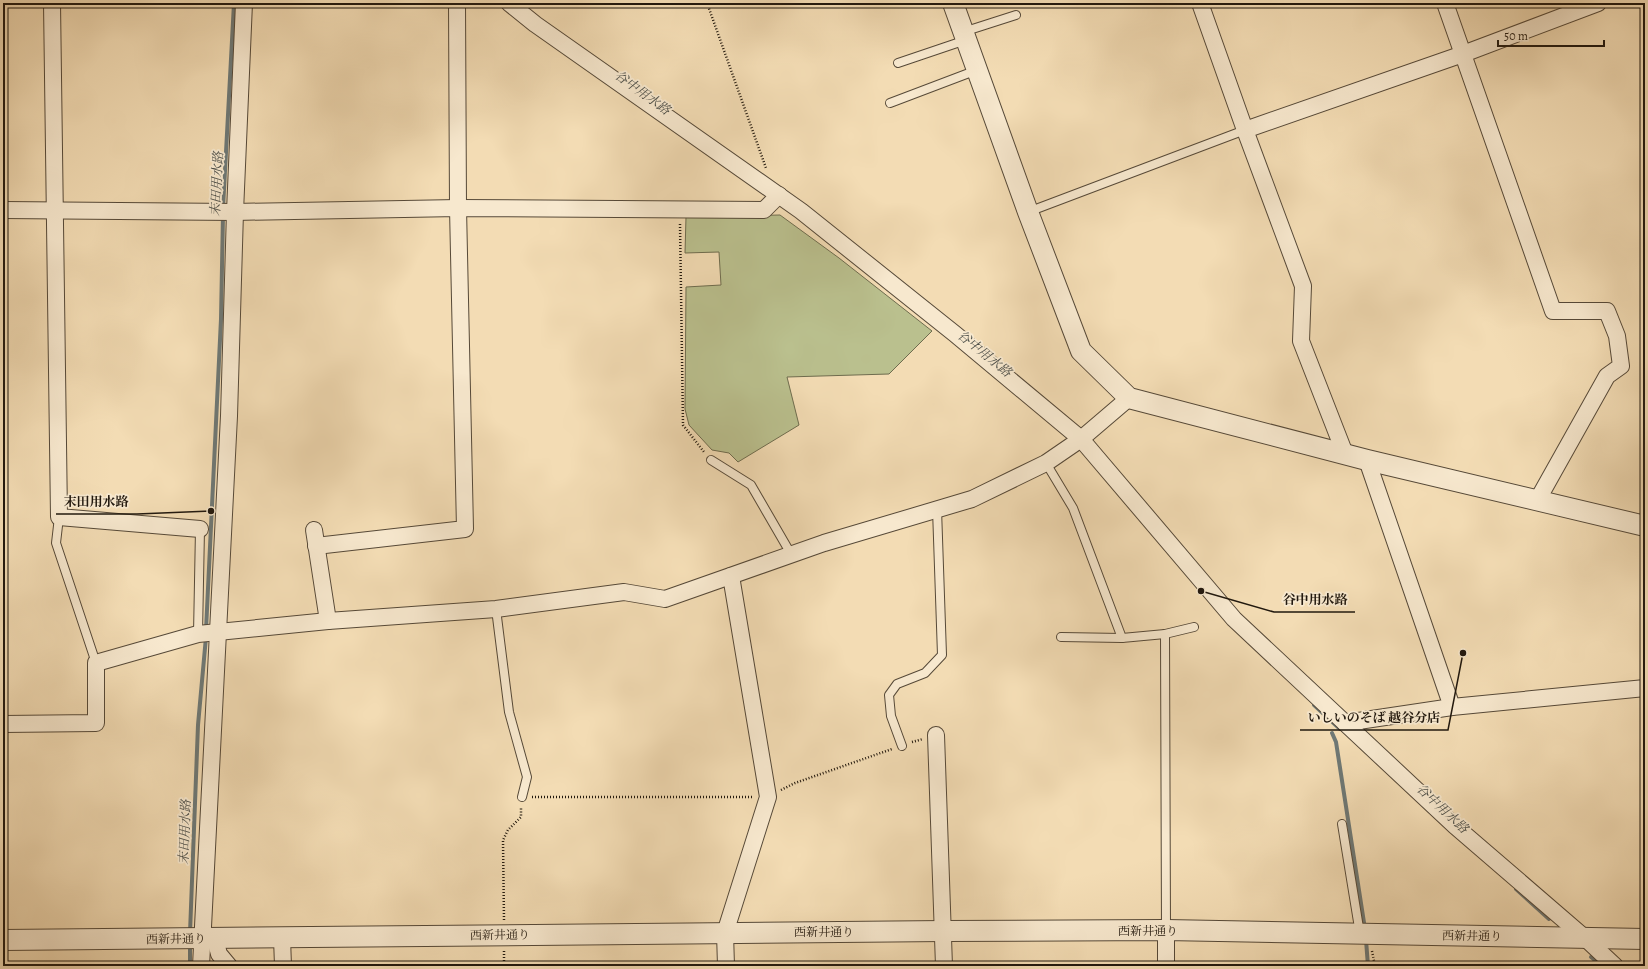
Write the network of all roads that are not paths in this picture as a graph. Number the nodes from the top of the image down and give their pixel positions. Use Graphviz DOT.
graph roads {
  1 [pos="52,3"];
  2 [pos="244,3"];
  3 [pos="457,3"];
  4 [pos="509,3"];
  5 [pos="953,3"];
  6 [pos="1200,3"];
  7 [pos="1445,3"];
  8 [pos="1598,3"];
  9 [pos="1016,15"];
  10 [pos="965,36"];
  11 [pos="1463,54"];
  12 [pos="898,63"];
  13 [pos="977,70"];
  14 [pos="890,103"];
  15 [pos="1244,130"];
  16 [pos="779,195"];
  17 [pos="458,208"];
  18 [pos="54,209"];
  19 [pos="3,210"];
  20 [pos="235,212"];
  21 [pos="1028,212"];
  22 [pos="1129,398"];
  23 [pos="1081,439"];
  24 [pos="1345,454"];
  25 [pos="711,460"];
  26 [pos="1366,460"];
  27 [pos="1046,463"];
  28 [pos="1537,500"];
  29 [pos="937,509"];
  30 [pos="59,517"];
  31 [pos="1645,526"];
  32 [pos="200,530"];
  33 [pos="314,530"];
  34 [pos="316,546"];
  35 [pos="791,554"];
  36 [pos="731,576"];
  37 [pos="496,609"];
  38 [pos="328,621"];
  39 [pos="1194,628"];
  40 [pos="219,632"];
  41 [pos="198,634"];
  42 [pos="1165,634"];
  43 [pos="1061,637"];
  44 [pos="1122,638"];
  45 [pos="96,663"];
  46 [pos="1645,688"];
  47 [pos="1452,707"];
  48 [pos="1345,723"];
  49 [pos="3,724"];
  50 [pos="936,735"];
  51 [pos="902,746"];
  52 [pos="522,797"];
  53 [pos="1342,824"];
  54 [pos="1166,930"];
  55 [pos="944,931"];
  56 [pos="726,933"];
  57 [pos="1360,934"];
  58 [pos="282,938"];
  59 [pos="1586,938"];
  60 [pos="209,939"];
  61 [pos="1645,939"];
  62 [pos="3,940"];
  63 [pos="201,966"];
  64 [pos="229,966"];
  65 [pos="283,966"];
  66 [pos="726,966"];
  67 [pos="944,966"];
  68 [pos="1166,966"];
  69 [pos="1615,966"];
  1 -- 18 [label="street"];
  2 -- 20 [label="street"];
  3 -- 17 [label="street"];
  4 -- 16 [label="street"];
  5 -- 10 [label="street"];
  6 -- 15 [label="street"];
  7 -- 11 [label="street"];
  8 -- 11 [label="street"];
  9 -- 10 [label="lane"];
  10 -- 12 [label="lane"];
  10 -- 13 [label="street"];
  11 -- 15 [label="street"];
  11 -- 28 [label="street"];
  13 -- 14 [label="lane"];
  13 -- 21 [label="street"];
  15 -- 21 [label="lane"];
  15 -- 24 [label="street"];
  16 -- 17 [label="street"];
  16 -- 23 [label="street"];
  17 -- 20 [label="street"];
  17 -- 34 [label="street"];
  18 -- 19 [label="street"];
  18 -- 20 [label="street"];
  18 -- 30 [label="street"];
  20 -- 40 [label="street"];
  21 -- 22 [label="street"];
  22 -- 23 [label="street"];
  22 -- 24 [label="street"];
  23 -- 27 [label="street"];
  23 -- 48 [label="street"];
  24 -- 26 [label="street"];
  25 -- 35 [label="lane"];
  26 -- 28 [label="street"];
  26 -- 47 [label="street"];
  27 -- 29 [label="street"];
  27 -- 44 [label="lane"];
  28 -- 31 [label="street"];
  29 -- 35 [label="street"];
  29 -- 51 [label="lane"];
  30 -- 32 [label="street"];
  30 -- 45 [label="lane"];
  32 -- 41 [label="lane"];
  33 -- 34 [label="street"];
  34 -- 38 [label="street"];
  35 -- 36 [label="street"];
  36 -- 37 [label="street"];
  36 -- 56 [label="street"];
  37 -- 38 [label="street"];
  37 -- 52 [label="lane"];
  38 -- 40 [label="street"];
  39 -- 42 [label="lane"];
  40 -- 41 [label="street"];
  40 -- 60 [label="street"];
  41 -- 45 [label="street"];
  42 -- 44 [label="lane"];
  42 -- 54 [label="lane"];
  43 -- 44 [label="lane"];
  45 -- 49 [label="street"];
  46 -- 47 [label="street"];
  47 -- 48 [label="street"];
  48 -- 59 [label="street"];
  50 -- 55 [label="street"];
  53 -- 57 [label="lane"];
  54 -- 55 [label="street, 西新井通り"];
  54 -- 57 [label="street, 西新井通り"];
  54 -- 68 [label="street"];
  55 -- 56 [label="street, 西新井通り"];
  55 -- 67 [label="street"];
  56 -- 58 [label="street, 西新井通り"];
  56 -- 66 [label="street"];
  57 -- 59 [label="street, 西新井通り"];
  58 -- 60 [label="street, 西新井通り"];
  58 -- 65 [label="street"];
  59 -- 61 [label="street, 西新井通り"];
  59 -- 69 [label="street"];
  60 -- 62 [label="street, 西新井通り"];
  60 -- 63 [label="street"];
  60 -- 64 [label="street"];
}
